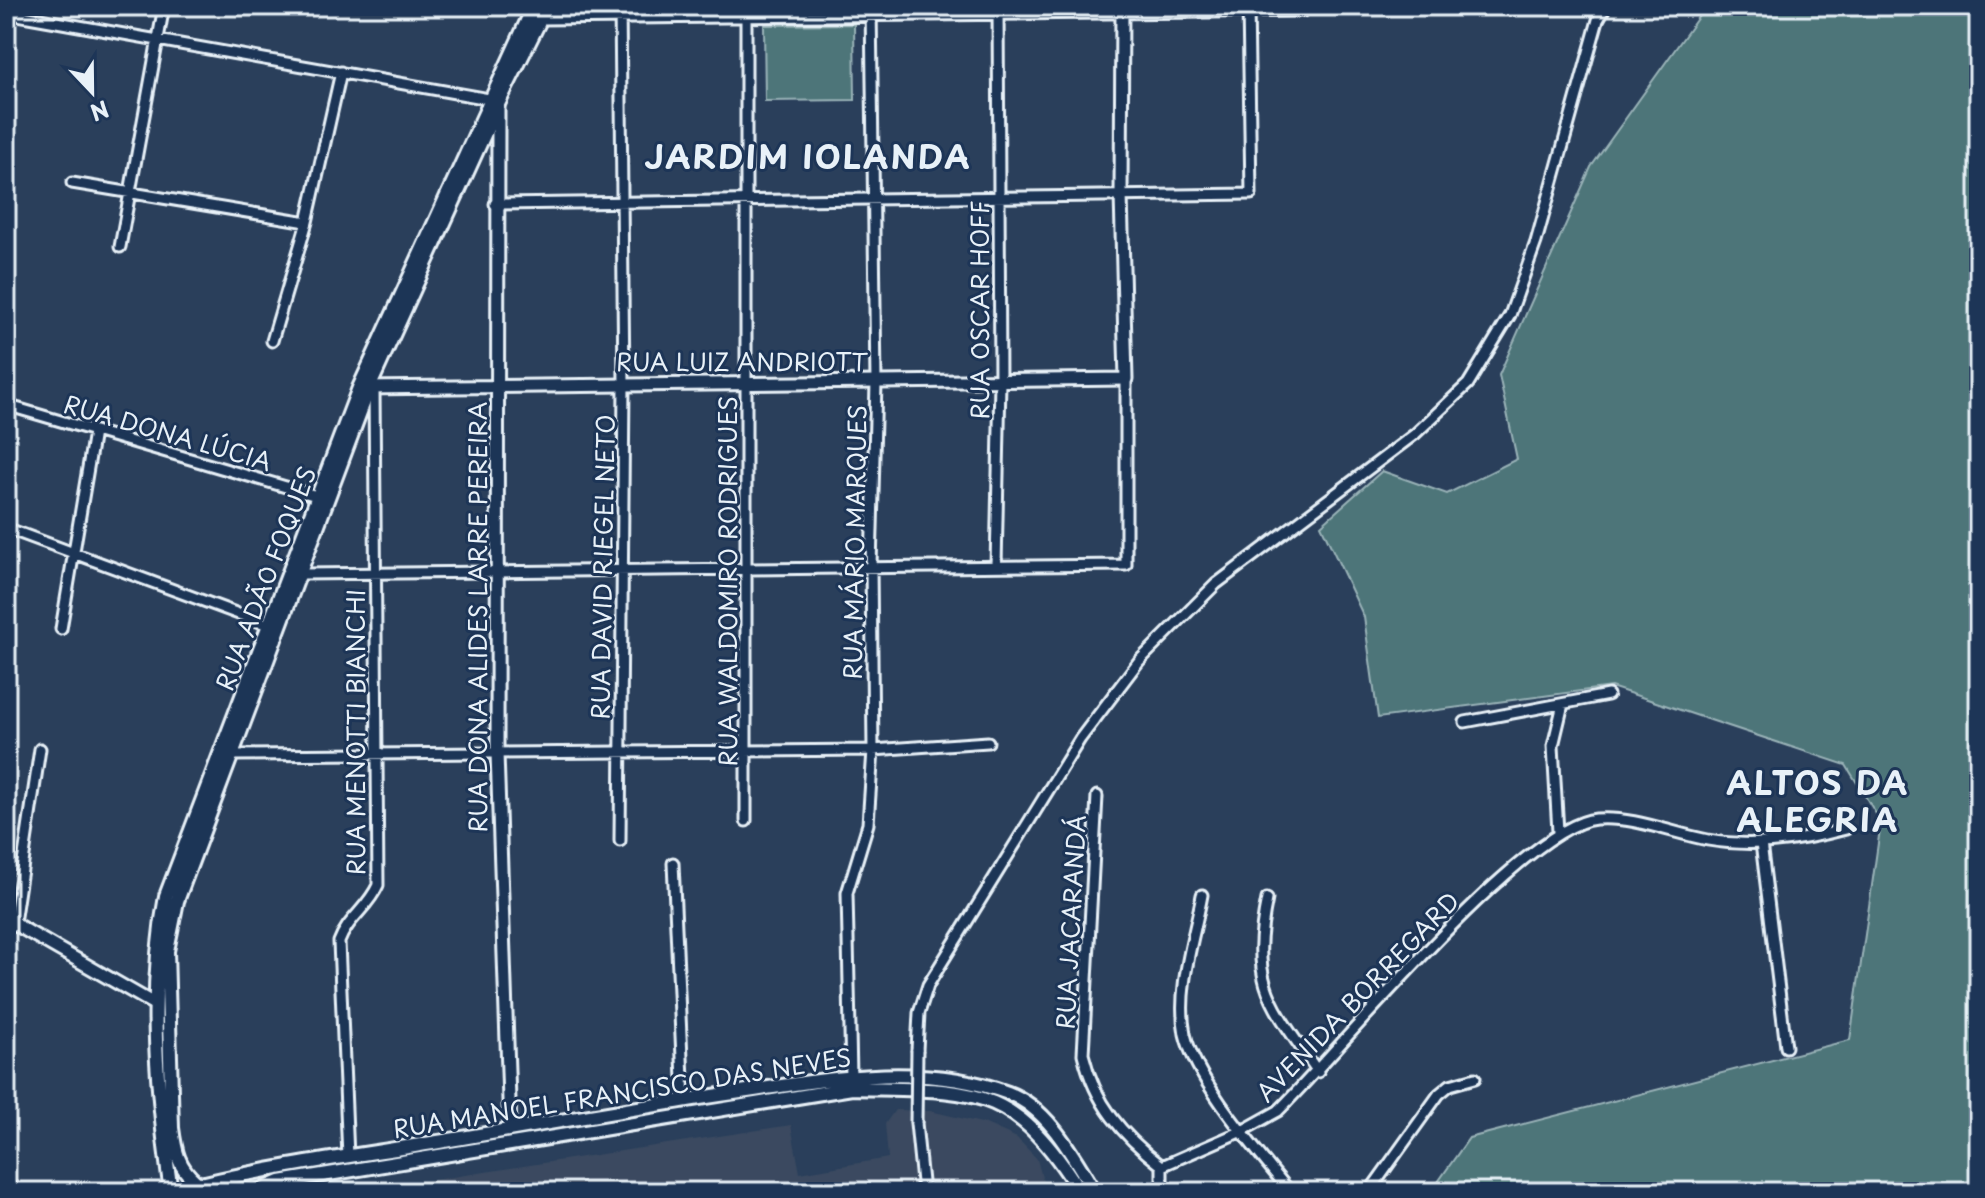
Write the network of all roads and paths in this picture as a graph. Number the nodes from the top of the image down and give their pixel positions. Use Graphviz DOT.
graph roads {
  1 [pos="164,6"];
  2 [pos="534,6"];
  3 [pos="547,6"];
  4 [pos="620,6"];
  5 [pos="746,6"];
  6 [pos="1606,6"];
  7 [pos="1248,8"];
  8 [pos="1122,10"];
  9 [pos="871,11"];
  10 [pos="998,11"];
  11 [pos="1303,11"];
  12 [pos="6,13"];
  13 [pos="746,18"];
  14 [pos="541,19"];
  15 [pos="620,19"];
  16 [pos="158,43"];
  17 [pos="341,72"];
  18 [pos="493,101"];
  19 [pos="72,183"];
  20 [pos="130,192"];
  21 [pos="1121,195"];
  22 [pos="998,196"];
  23 [pos="873,198"];
  24 [pos="746,199"];
  25 [pos="623,200"];
  26 [pos="495,204"];
  27 [pos="307,222"];
  28 [pos="120,247"];
  29 [pos="272,341"];
  30 [pos="1126,379"];
  31 [pos="1000,382"];
  32 [pos="748,383"];
  33 [pos="876,383"];
  34 [pos="624,384"];
  35 [pos="498,385"];
  36 [pos="367,388"];
  37 [pos="6,405"];
  38 [pos="94,432"];
  39 [pos="320,497"];
  40 [pos="6,528"];
  41 [pos="74,554"];
  42 [pos="871,566"];
  43 [pos="996,566"];
  44 [pos="745,570"];
  45 [pos="497,571"];
  46 [pos="620,571"];
  47 [pos="302,574"];
  48 [pos="374,574"];
  49 [pos="271,626"];
  50 [pos="61,629"];
  51 [pos="1608,695"];
  52 [pos="1563,704"];
  53 [pos="1465,722"];
  54 [pos="988,742"];
  55 [pos="40,749"];
  56 [pos="621,750"];
  57 [pos="745,750"];
  58 [pos="873,750"];
  59 [pos="497,753"];
  60 [pos="232,755"];
  61 [pos="377,755"];
  62 [pos="1097,796"];
  63 [pos="746,821"];
  64 [pos="1846,829"];
  65 [pos="1558,832"];
  66 [pos="620,841"];
  67 [pos="1761,843"];
  68 [pos="673,863"];
  69 [pos="1202,895"];
  70 [pos="1267,899"];
  71 [pos="10,921"];
  72 [pos="154,1004"];
  73 [pos="1786,1047"];
  74 [pos="1318,1072"];
  75 [pos="851,1076"];
  76 [pos="1475,1078"];
  77 [pos="684,1101"];
  78 [pos="510,1129"];
  79 [pos="1242,1131"];
  80 [pos="348,1157"];
  81 [pos="1162,1166"];
  82 [pos="201,1182"];
  83 [pos="6,1185"];
  84 [pos="18,1192"];
  85 [pos="171,1192"];
  86 [pos="179,1192"];
  87 [pos="221,1192"];
  88 [pos="257,1192"];
  89 [pos="923,1192"];
  90 [pos="1080,1192"];
  91 [pos="1095,1192"];
  92 [pos="1162,1192"];
  93 [pos="1290,1192"];
  94 [pos="1369,1192"];
  1 -- 16 [label="street"];
  2 -- 18 [label="main road, RUA ADÃO FOQUES"];
  3 -- 14 [label="main road, RUA ADÃO FOQUES"];
  4 -- 15 [label="street, RUA DAVID RIEGEL NETO"];
  5 -- 13 [label="street, RUA WALDOMIRO RODRIGUES"];
  6 -- 89 [label="street, bridge"];
  7 -- 8 [label="street"];
  7 -- 11 [label="street"];
  7 -- 21 [label="street"];
  8 -- 10 [label="street"];
  8 -- 21 [label="street"];
  9 -- 10 [label="street"];
  9 -- 13 [label="street"];
  9 -- 23 [label="street, RUA MÁRIO MARQUES"];
  10 -- 22 [label="street, RUA OSCAR HOFF"];
  12 -- 16 [label="street"];
  13 -- 15 [label="street"];
  13 -- 24 [label="street, RUA WALDOMIRO RODRIGUES"];
  14 -- 15 [label="street"];
  14 -- 18 [label="main road, RUA ADÃO FOQUES"];
  15 -- 25 [label="street, RUA DAVID RIEGEL NETO"];
  16 -- 17 [label="street"];
  16 -- 20 [label="street"];
  17 -- 18 [label="street"];
  17 -- 27 [label="street"];
  18 -- 26 [label="street, RUA DONA ALIDES LARRE PEREIRA"];
  18 -- 36 [label="main road, RUA ADÃO FOQUES"];
  19 -- 20 [label="street"];
  20 -- 27 [label="street"];
  20 -- 28 [label="street"];
  21 -- 22 [label="street"];
  21 -- 30 [label="street"];
  22 -- 23 [label="street"];
  22 -- 31 [label="street, RUA OSCAR HOFF"];
  23 -- 24 [label="street"];
  23 -- 33 [label="street, RUA MÁRIO MARQUES"];
  24 -- 25 [label="street"];
  24 -- 32 [label="street, RUA WALDOMIRO RODRIGUES"];
  25 -- 26 [label="street"];
  25 -- 34 [label="street, RUA DAVID RIEGEL NETO"];
  26 -- 35 [label="street, RUA DONA ALIDES LARRE PEREIRA"];
  27 -- 29 [label="street"];
  30 -- 31 [label="street, RUA LUIZ ANDRIOTT"];
  30 -- 43 [label="street"];
  31 -- 33 [label="street, RUA LUIZ ANDRIOTT"];
  31 -- 43 [label="street, RUA OSCAR HOFF"];
  32 -- 33 [label="street, RUA LUIZ ANDRIOTT"];
  32 -- 34 [label="street, RUA LUIZ ANDRIOTT"];
  32 -- 44 [label="street, RUA WALDOMIRO RODRIGUES"];
  33 -- 42 [label="street, RUA MÁRIO MARQUES"];
  34 -- 35 [label="street, RUA LUIZ ANDRIOTT"];
  34 -- 46 [label="street, RUA DAVID RIEGEL NETO"];
  35 -- 36 [label="street, RUA LUIZ ANDRIOTT"];
  35 -- 45 [label="street, RUA DONA ALIDES LARRE PEREIRA"];
  36 -- 39 [label="main road, RUA ADÃO FOQUES"];
  36 -- 47 [label="main road, RUA ADÃO FOQUES"];
  36 -- 48 [label="street, RUA MENOTTI BIANCHI"];
  37 -- 38 [label="street, RUA DONA LÚCIA"];
  38 -- 39 [label="street, RUA DONA LÚCIA"];
  38 -- 41 [label="street"];
  39 -- 49 [label="main road, RUA ADÃO FOQUES"];
  40 -- 41 [label="street"];
  41 -- 49 [label="street"];
  41 -- 50 [label="street"];
  42 -- 43 [label="street"];
  42 -- 44 [label="street"];
  42 -- 58 [label="street, RUA MÁRIO MARQUES"];
  44 -- 46 [label="street"];
  44 -- 57 [label="street, RUA WALDOMIRO RODRIGUES"];
  45 -- 46 [label="street"];
  45 -- 48 [label="street"];
  45 -- 59 [label="street, RUA DONA ALIDES LARRE PEREIRA"];
  46 -- 56 [label="street, RUA DAVID RIEGEL NETO"];
  47 -- 48 [label="street"];
  47 -- 60 [label="main road, RUA ADÃO FOQUES"];
  48 -- 61 [label="street, RUA MENOTTI BIANCHI"];
  49 -- 72 [label="main road, RUA ADÃO FOQUES"];
  51 -- 52 [label="street"];
  52 -- 53 [label="street"];
  52 -- 65 [label="street"];
  54 -- 58 [label="street"];
  55 -- 71 [label="street"];
  56 -- 57 [label="street"];
  56 -- 59 [label="street"];
  56 -- 66 [label="street, RUA DAVID RIEGEL NETO"];
  57 -- 58 [label="street"];
  57 -- 63 [label="street, RUA WALDOMIRO RODRIGUES"];
  58 -- 75 [label="street, RUA MÁRIO MARQUES"];
  59 -- 61 [label="street"];
  59 -- 78 [label="street, RUA DONA ALIDES LARRE PEREIRA"];
  60 -- 61 [label="street"];
  60 -- 82 [label="main road, RUA ADÃO FOQUES"];
  61 -- 80 [label="street, RUA MENOTTI BIANCHI"];
  62 -- 81 [label="street, RUA JACARANDÁ"];
  64 -- 67 [label="street, AVENIDA BORREGARD"];
  65 -- 67 [label="street, AVENIDA BORREGARD"];
  65 -- 74 [label="street, AVENIDA BORREGARD"];
  67 -- 73 [label="street"];
  68 -- 77 [label="street"];
  69 -- 79 [label="street"];
  70 -- 74 [label="street"];
  71 -- 72 [label="street"];
  72 -- 85 [label="main road, RUA ADÃO FOQUES"];
  74 -- 79 [label="street, AVENIDA BORREGARD"];
  75 -- 77 [label="main road, RUA MANOEL FRANCISCO DAS NEVES"];
  75 -- 91 [label="main road, RUA MANOEL FRANCISCO DAS NEVES"];
  76 -- 94 [label="street"];
  77 -- 78 [label="main road, RUA MANOEL FRANCISCO DAS NEVES"];
  78 -- 80 [label="main road, RUA MANOEL FRANCISCO DAS NEVES"];
  79 -- 81 [label="street, AVENIDA BORREGARD"];
  79 -- 93 [label="street"];
  80 -- 82 [label="main road, RUA MANOEL FRANCISCO DAS NEVES"];
  81 -- 92 [label="street"];
  82 -- 86 [label="main road"];
  82 -- 87 [label="main road"];
  83 -- 84 [label="street"];
  88 -- 90 [label="main road, RUA MANOEL FRANCISCO DAS NEVES"];
}
